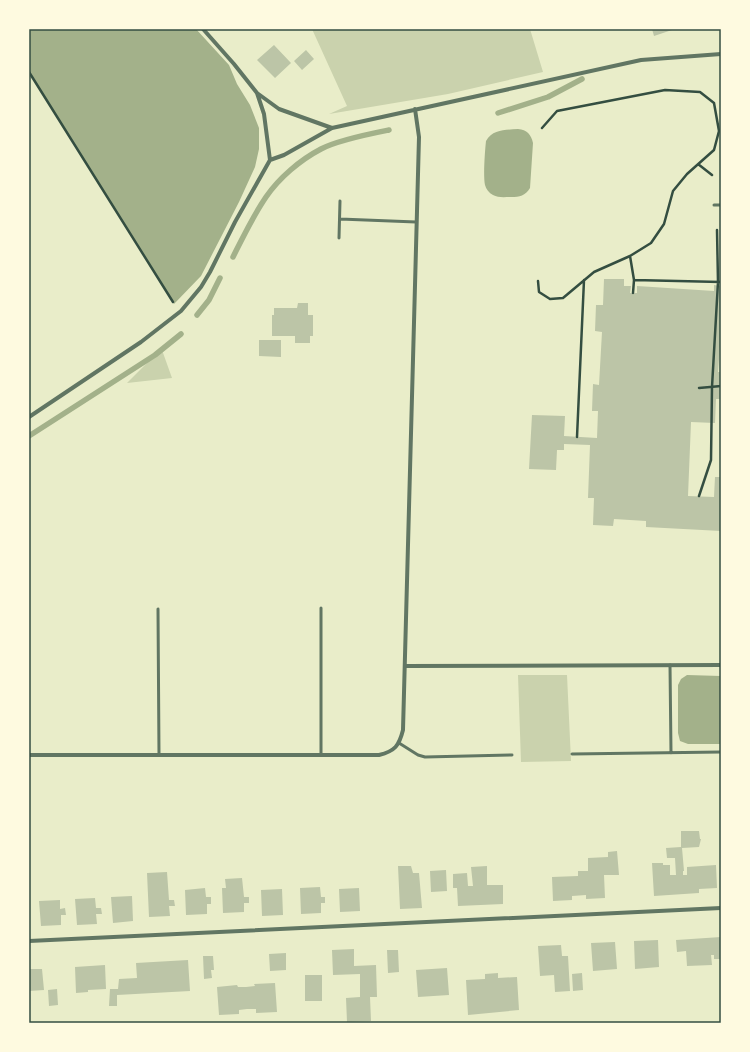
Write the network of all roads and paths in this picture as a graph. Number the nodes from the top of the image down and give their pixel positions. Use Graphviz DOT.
graph roads {
  1 [pos="203,29"];
  2 [pos="721,54"];
  3 [pos="29,72"];
  4 [pos="257,93"];
  5 [pos="415,109"];
  6 [pos="332,128"];
  7 [pos="542,128"];
  8 [pos="270,160"];
  9 [pos="698,164"];
  10 [pos="712,175"];
  11 [pos="340,201"];
  12 [pos="721,204"];
  13 [pos="714,205"];
  14 [pos="340,219"];
  15 [pos="416,222"];
  16 [pos="717,230"];
  17 [pos="339,238"];
  18 [pos="630,256"];
  19 [pos="584,280"];
  20 [pos="634,280"];
  21 [pos="538,281"];
  22 [pos="720,282"];
  23 [pos="633,294"];
  24 [pos="181,311"];
  25 [pos="721,386"];
  26 [pos="712,387"];
  27 [pos="699,388"];
  28 [pos="29,417"];
  29 [pos="577,437"];
  30 [pos="698,496"];
  31 [pos="158,608"];
  32 [pos="321,608"];
  33 [pos="670,665"];
  34 [pos="721,665"];
  35 [pos="405,666"];
  36 [pos="399,743"];
  37 [pos="721,752"];
  38 [pos="671,753"];
  39 [pos="572,754"];
  40 [pos="29,755"];
  41 [pos="159,755"];
  42 [pos="321,755"];
  43 [pos="512,755"];
  44 [pos="721,908"];
  45 [pos="29,941"];
  1 -- 4 [label="street"];
  2 -- 5 [label="street"];
  3 -- 24 [label="path"];
  4 -- 6 [label="street"];
  4 -- 8 [label="street"];
  5 -- 6 [label="street"];
  5 -- 15 [label="street"];
  6 -- 8 [label="street"];
  7 -- 9 [label="path"];
  8 -- 24 [label="street"];
  9 -- 10 [label="path"];
  9 -- 18 [label="path"];
  11 -- 14 [label="lane"];
  12 -- 13 [label="lane"];
  14 -- 15 [label="lane"];
  14 -- 17 [label="lane"];
  15 -- 35 [label="street"];
  16 -- 22 [label="path"];
  18 -- 19 [label="path"];
  18 -- 20 [label="path"];
  19 -- 21 [label="path"];
  19 -- 29 [label="path"];
  20 -- 22 [label="path"];
  20 -- 23 [label="path"];
  22 -- 26 [label="path"];
  24 -- 28 [label="street"];
  25 -- 26 [label="path"];
  26 -- 27 [label="path"];
  26 -- 30 [label="path"];
  31 -- 41 [label="lane"];
  32 -- 42 [label="lane"];
  33 -- 34 [label="street"];
  33 -- 35 [label="street"];
  33 -- 38 [label="lane"];
  35 -- 36 [label="street"];
  36 -- 42 [label="street"];
  36 -- 43 [label="lane"];
  37 -- 38 [label="lane"];
  38 -- 39 [label="lane"];
  40 -- 41 [label="street"];
  41 -- 42 [label="street"];
  44 -- 45 [label="street"];
}
